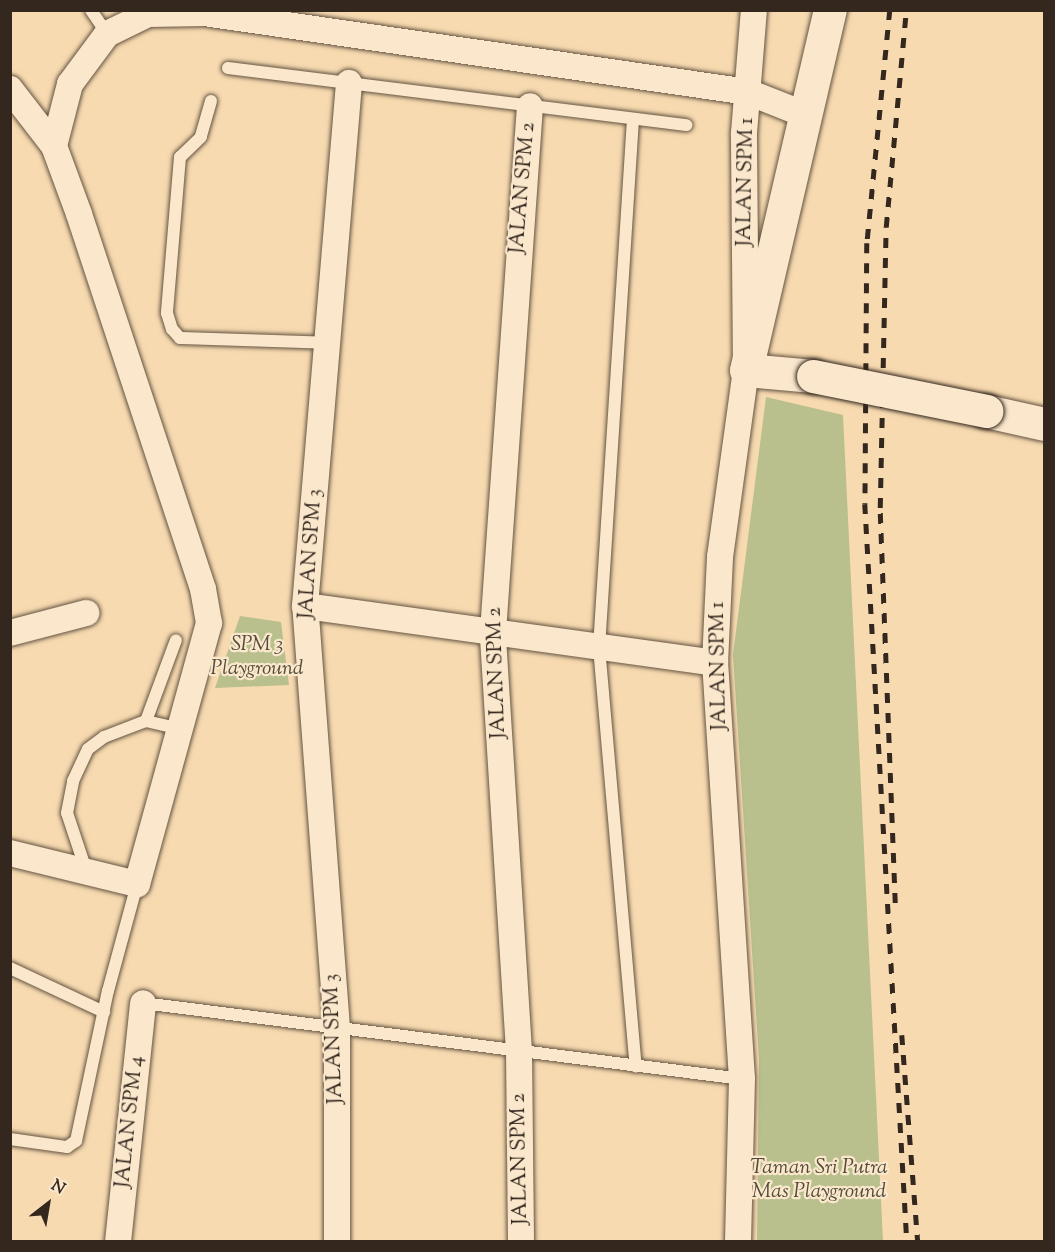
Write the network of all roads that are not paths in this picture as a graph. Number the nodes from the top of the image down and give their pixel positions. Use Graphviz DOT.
graph roads {
  1 [pos="91,10"];
  2 [pos="754,10"];
  3 [pos="830,10"];
  4 [pos="107,34"];
  5 [pos="228,68"];
  6 [pos="349,83"];
  7 [pos="10,89"];
  8 [pos="748,92"];
  9 [pos="211,101"];
  10 [pos="530,106"];
  11 [pos="806,115"];
  12 [pos="633,119"];
  13 [pos="686,125"];
  14 [pos="54,146"];
  15 [pos="327,343"];
  16 [pos="746,370"];
  17 [pos="1044,424"];
  18 [pos="306,606"];
  19 [pos="86,612"];
  20 [pos="493,632"];
  21 [pos="10,633"];
  22 [pos="176,640"];
  23 [pos="599,647"];
  24 [pos="715,663"];
  25 [pos="146,721"];
  26 [pos="180,729"];
  27 [pos="10,853"];
  28 [pos="87,874"];
  29 [pos="137,884"];
  30 [pos="10,968"];
  31 [pos="143,1003"];
  32 [pos="104,1012"];
  33 [pos="336,1028"];
  34 [pos="519,1051"];
  35 [pos="636,1065"];
  36 [pos="742,1079"];
  37 [pos="10,1139"];
  38 [pos="118,1242"];
  39 [pos="337,1242"];
  40 [pos="521,1242"];
  41 [pos="738,1242"];
  1 -- 4 [label="lane"];
  2 -- 8 [label="street, JALAN SPM 1"];
  3 -- 11 [label="main road"];
  4 -- 8 [label="street"];
  4 -- 14 [label="street"];
  5 -- 6 [label="lane"];
  6 -- 10 [label="lane"];
  6 -- 15 [label="street, JALAN SPM 3"];
  7 -- 14 [label="street"];
  8 -- 11 [label="street"];
  8 -- 16 [label="street, JALAN SPM 1"];
  9 -- 15 [label="lane"];
  10 -- 12 [label="lane"];
  10 -- 20 [label="street, JALAN SPM 2"];
  11 -- 16 [label="main road"];
  12 -- 13 [label="lane"];
  12 -- 23 [label="lane"];
  14 -- 26 [label="street"];
  15 -- 18 [label="street, JALAN SPM 3"];
  16 -- 17 [label="main road, bridge"];
  16 -- 24 [label="street, JALAN SPM 1"];
  18 -- 20 [label="street"];
  18 -- 33 [label="street, JALAN SPM 3"];
  19 -- 21 [label="street"];
  20 -- 23 [label="street"];
  20 -- 34 [label="street, JALAN SPM 2"];
  22 -- 25 [label="lane"];
  23 -- 24 [label="street"];
  23 -- 35 [label="lane"];
  24 -- 36 [label="street, JALAN SPM 1"];
  25 -- 26 [label="lane"];
  25 -- 28 [label="lane"];
  26 -- 29 [label="street"];
  27 -- 28 [label="street"];
  28 -- 29 [label="street"];
  29 -- 32 [label="lane"];
  30 -- 32 [label="lane"];
  31 -- 33 [label="lane"];
  31 -- 38 [label="street, JALAN SPM 4"];
  32 -- 37 [label="lane"];
  33 -- 34 [label="lane"];
  33 -- 39 [label="street, JALAN SPM 3"];
  34 -- 35 [label="lane"];
  34 -- 40 [label="street, JALAN SPM 2"];
  35 -- 36 [label="lane"];
  36 -- 41 [label="street, JALAN SPM 1"];
}
